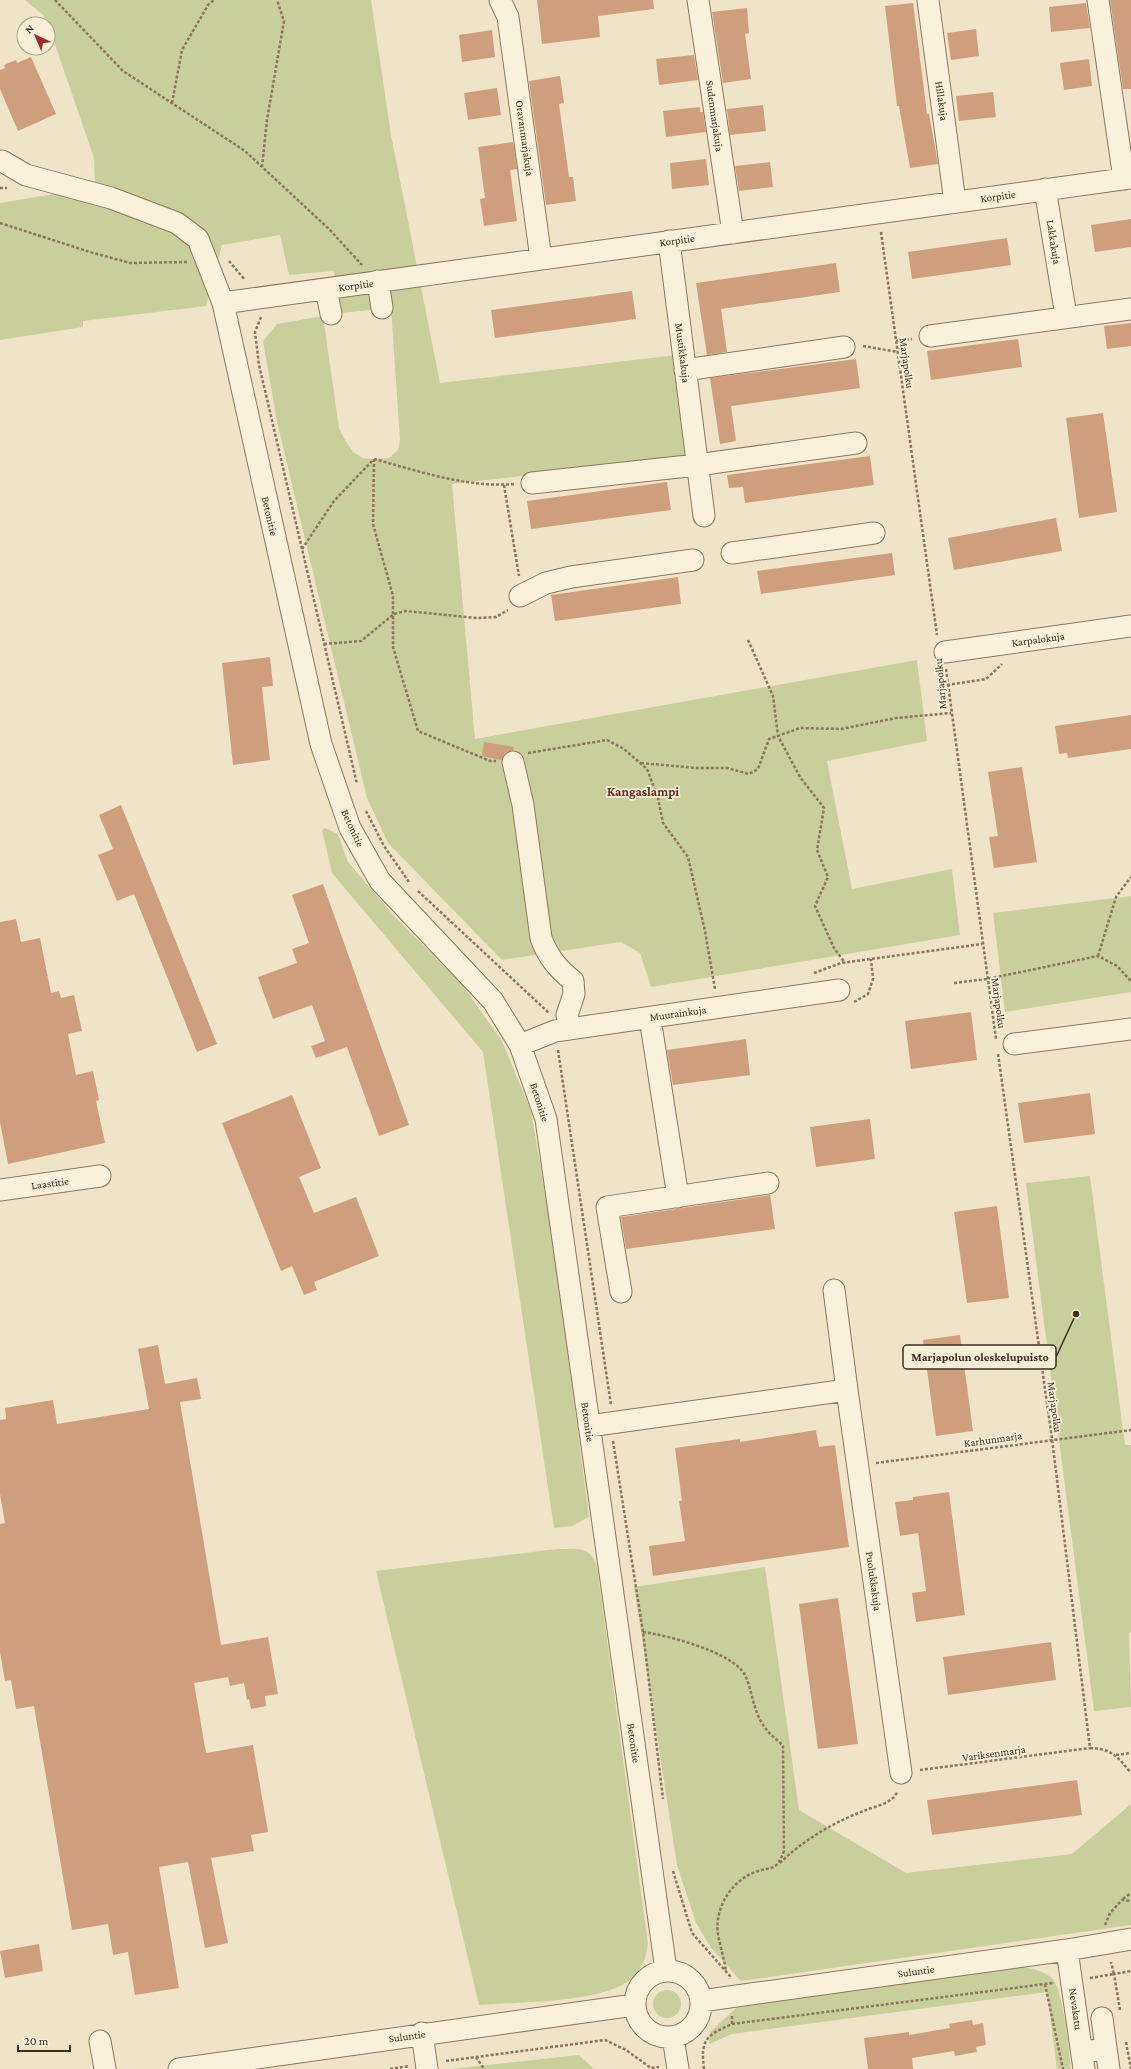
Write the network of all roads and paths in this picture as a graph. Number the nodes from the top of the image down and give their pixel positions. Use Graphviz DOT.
graph roads {
  1 [pos="55,0"];
  2 [pos="214,0"];
  3 [pos="277,0"];
  4 [pos="698,0"];
  5 [pos="928,0"];
  6 [pos="1098,0"];
  7 [pos="504,8"];
  8 [pos="172,103"];
  9 [pos="2,161"];
  10 [pos="262,167"];
  11 [pos="1128,178"];
  12 [pos="1045,190"];
  13 [pos="955,202"];
  14 [pos="878,212"];
  15 [pos="0,223"];
  16 [pos="732,233"];
  17 [pos="669,242"];
  18 [pos="541,259"];
  19 [pos="207,260"];
  20 [pos="372,275"];
  21 [pos="326,289"];
  22 [pos="257,298"];
  23 [pos="223,303"];
  24 [pos="382,308"];
  25 [pos="1131,309"];
  26 [pos="331,314"];
  27 [pos="1066,316"];
  28 [pos="930,336"];
  29 [pos="844,347"];
  30 [pos="898,352"];
  31 [pos="685,370"];
  32 [pos="856,443"];
  33 [pos="374,459"];
  34 [pos="697,465"];
  35 [pos="532,483"];
  36 [pos="504,485"];
  37 [pos="704,516"];
  38 [pos="874,533"];
  39 [pos="302,549"];
  40 [pos="732,554"];
  41 [pos="693,560"];
  42 [pos="522,595"];
  43 [pos="394,614"];
  44 [pos="1131,626"];
  45 [pos="748,640"];
  46 [pos="324,644"];
  47 [pos="945,652"];
  48 [pos="951,713"];
  49 [pos="778,736"];
  50 [pos="513,762"];
  51 [pos="640,763"];
  52 [pos="357,785"];
  53 [pos="364,807"];
  54 [pos="1131,877"];
  55 [pos="411,885"];
  56 [pos="417,890"];
  57 [pos="1098,956"];
  58 [pos="845,962"];
  59 [pos="987,979"];
  60 [pos="1131,981"];
  61 [pos="954,983"];
  62 [pos="715,990"];
  63 [pos="839,990"];
  64 [pos="1131,1029"];
  65 [pos="562,1030"];
  66 [pos="652,1030"];
  67 [pos="520,1045"];
  68 [pos="1002,1045"];
  69 [pos="100,1176"];
  70 [pos="768,1184"];
  71 [pos="0,1190"];
  72 [pos="678,1197"];
  73 [pos="834,1290"];
  74 [pos="621,1292"];
  75 [pos="847,1390"];
  76 [pos="614,1412"];
  77 [pos="589,1426"];
  78 [pos="1131,1430"];
  79 [pos="1052,1439"];
  80 [pos="858,1465"];
  81 [pos="643,1632"];
  82 [pos="1090,1748"];
  83 [pos="1131,1753"];
  84 [pos="1116,1755"];
  85 [pos="1131,1772"];
  86 [pos="901,1773"];
  87 [pos="664,1803"];
  88 [pos="780,1863"];
  89 [pos="671,1866"];
  90 [pos="1131,1893"];
  91 [pos="1122,1900"];
  92 [pos="1131,1939"];
  93 [pos="1067,1950"];
  94 [pos="666,1970"];
  95 [pos="726,1971"];
  96 [pos="1131,1971"];
  97 [pos="1114,1974"];
  98 [pos="1072,1980"];
  99 [pos="1045,1984"];
  100 [pos="730,1998"];
  101 [pos="701,2001"];
  102 [pos="634,2005"];
  103 [pos="1112,2018"];
  104 [pos="732,2024"];
  105 [pos="422,2034"];
  106 [pos="674,2037"];
  107 [pos="1126,2040"];
  108 [pos="100,2041"];
  109 [pos="1106,2048"];
  110 [pos="476,2057"];
  111 [pos="1083,2061"];
  112 [pos="703,2062"];
  113 [pos="426,2067"];
  114 [pos="678,2068"];
  115 [pos="105,2069"];
  116 [pos="179,2069"];
  117 [pos="390,2069"];
  118 [pos="484,2069"];
  119 [pos="704,2069"];
  120 [pos="1063,2069"];
  121 [pos="1109,2069"];
  122 [pos="1131,2069"];
  1 -- 8 [label="path"];
  2 -- 8 [label="path"];
  3 -- 10 [label="path"];
  4 -- 16 [label="street, Sudenmarjakuja"];
  5 -- 13 [label="street, Hillakuja"];
  6 -- 11 [label="street"];
  7 -- 18 [label="street, Oravanmarjakuja"];
  8 -- 10 [label="path"];
  9 -- 19 [label="street, Betonitie"];
  10 -- 20 [label="path"];
  11 -- 12 [label="street, Korpitie"];
  12 -- 13 [label="street, Korpitie"];
  12 -- 27 [label="street, Lakkakuja"];
  13 -- 14 [label="street, Korpitie"];
  14 -- 16 [label="street, Korpitie"];
  14 -- 30 [label="path, Marjapolku"];
  15 -- 19 [label="path"];
  16 -- 17 [label="street, Korpitie"];
  17 -- 18 [label="street, Korpitie"];
  17 -- 31 [label="street, Mustikkakuja"];
  18 -- 20 [label="street, Korpitie"];
  19 -- 22 [label="path"];
  19 -- 23 [label="street, Betonitie"];
  20 -- 21 [label="street, Korpitie"];
  20 -- 24 [label="street"];
  21 -- 22 [label="street, Korpitie"];
  21 -- 26 [label="street"];
  22 -- 23 [label="street, Korpitie"];
  22 -- 39 [label="path"];
  23 -- 67 [label="street, Betonitie"];
  25 -- 27 [label="street"];
  27 -- 28 [label="street"];
  29 -- 30 [label="path"];
  29 -- 31 [label="street"];
  30 -- 47 [label="path, Marjapolku"];
  31 -- 34 [label="street, Mustikkakuja"];
  32 -- 34 [label="street"];
  33 -- 36 [label="path"];
  33 -- 39 [label="path"];
  33 -- 43 [label="path"];
  34 -- 35 [label="street"];
  34 -- 37 [label="street, Mustikkakuja"];
  35 -- 36 [label="path"];
  36 -- 42 [label="path"];
  38 -- 40 [label="street"];
  39 -- 46 [label="path"];
  41 -- 42 [label="street"];
  42 -- 43 [label="path"];
  43 -- 46 [label="path"];
  43 -- 50 [label="path"];
  44 -- 47 [label="street, Karpalokuja"];
  45 -- 49 [label="path"];
  46 -- 52 [label="path"];
  47 -- 48 [label="path, Marjapolku"];
  48 -- 49 [label="path"];
  48 -- 59 [label="path, Marjapolku"];
  49 -- 51 [label="path"];
  49 -- 58 [label="path"];
  50 -- 51 [label="path"];
  50 -- 65 [label="street"];
  51 -- 62 [label="path"];
  53 -- 55 [label="path"];
  54 -- 57 [label="path"];
  56 -- 65 [label="path"];
  57 -- 59 [label="path"];
  57 -- 60 [label="path"];
  59 -- 61 [label="path"];
  59 -- 68 [label="path, Marjapolku"];
  63 -- 65 [label="street, Muurainkuja"];
  64 -- 68 [label="street"];
  65 -- 67 [label="street, Muurainkuja"];
  65 -- 76 [label="path"];
  66 -- 72 [label="street"];
  67 -- 77 [label="street, Betonitie"];
  68 -- 79 [label="path, Marjapolku"];
  69 -- 71 [label="street, Laastitie"];
  70 -- 72 [label="street"];
  72 -- 74 [label="street"];
  73 -- 75 [label="street, Puolukkakuja"];
  75 -- 76 [label="street"];
  75 -- 80 [label="street, Puolukkakuja"];
  76 -- 77 [label="street"];
  76 -- 81 [label="path"];
  77 -- 94 [label="street, Betonitie"];
  78 -- 79 [label="path, Karhunmarja"];
  79 -- 80 [label="path, Karhunmarja"];
  79 -- 82 [label="path, Marjapolku"];
  80 -- 86 [label="street, Puolukkakuja"];
  81 -- 87 [label="path"];
  81 -- 88 [label="path"];
  82 -- 84 [label="path"];
  82 -- 86 [label="path, Variksenmarja"];
  83 -- 84 [label="path"];
  84 -- 85 [label="path"];
  86 -- 88 [label="path"];
  88 -- 95 [label="path"];
  89 -- 95 [label="path"];
  90 -- 91 [label="path"];
  92 -- 93 [label="street, Suluntie"];
  93 -- 98 [label="street, Nevakatu"];
  93 -- 100 [label="street, Suluntie"];
  94 -- 101 [label="street"];
  94 -- 102 [label="street"];
  95 -- 100 [label="path"];
  96 -- 97 [label="path"];
  97 -- 98 [label="path"];
  97 -- 103 [label="path"];
  98 -- 99 [label="path"];
  98 -- 111 [label="street, Nevakatu"];
  99 -- 104 [label="path"];
  99 -- 120 [label="path"];
  100 -- 101 [label="street, Suluntie"];
  100 -- 104 [label="path"];
  101 -- 106 [label="street"];
  102 -- 105 [label="street, Suluntie"];
  102 -- 106 [label="street"];
  103 -- 109 [label="street"];
  104 -- 112 [label="path"];
  105 -- 113 [label="street"];
  105 -- 116 [label="street, Suluntie"];
  106 -- 114 [label="street"];
  107 -- 122 [label="path"];
  108 -- 115 [label="street"];
  109 -- 111 [label="street"];
  109 -- 121 [label="street"];
  110 -- 113 [label="path"];
  110 -- 114 [label="path"];
  110 -- 118 [label="path"];
  112 -- 114 [label="path"];
  112 -- 119 [label="path"];
  113 -- 117 [label="path"];
}
